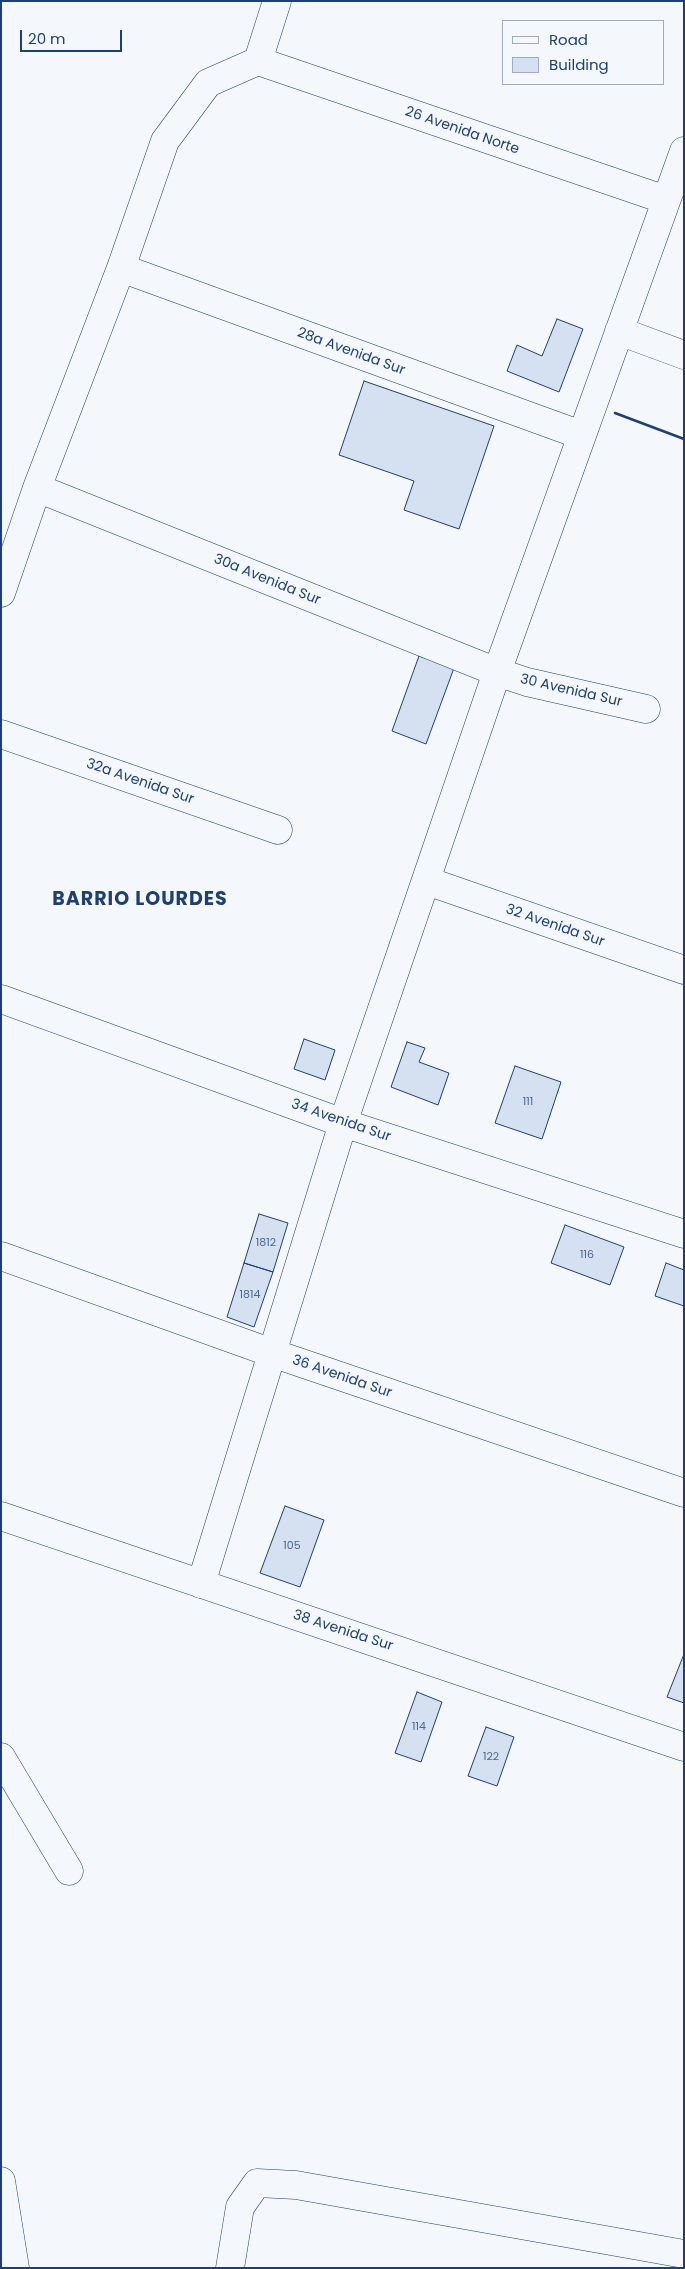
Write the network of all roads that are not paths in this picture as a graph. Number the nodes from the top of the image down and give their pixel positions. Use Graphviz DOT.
graph roads {
  1 [pos="277,1"];
  2 [pos="258,61"];
  3 [pos="684,151"];
  4 [pos="666,200"];
  5 [pos="121,268"];
  6 [pos="619,331"];
  7 [pos="684,355"];
  8 [pos="581,435"];
  9 [pos="37,488"];
  10 [pos="1,593"];
  11 [pos="497,672"];
  12 [pos="646,709"];
  13 [pos="1,734"];
  14 [pos="278,830"];
  15 [pos="427,881"];
  16 [pos="684,970"];
  17 [pos="1,999"];
  18 [pos="343,1123"];
  19 [pos="684,1234"];
  20 [pos="1,1256"];
  21 [pos="272,1353"];
  22 [pos="684,1493"];
  23 [pos="1,1516"];
  24 [pos="201,1584"];
  25 [pos="684,1746"];
  26 [pos="1,1757"];
  27 [pos="69,1871"];
  28 [pos="1,2181"];
  29 [pos="684,2254"];
  30 [pos="15,2268"];
  31 [pos="230,2268"];
  1 -- 2 [label="street"];
  2 -- 4 [label="street, 26 Avenida Norte"];
  2 -- 5 [label="street"];
  3 -- 4 [label="street"];
  4 -- 6 [label="street"];
  5 -- 8 [label="street, 28a Avenida Sur"];
  5 -- 9 [label="street"];
  6 -- 7 [label="street"];
  6 -- 8 [label="street"];
  8 -- 11 [label="street"];
  9 -- 10 [label="street"];
  9 -- 11 [label="street, 30a Avenida Sur"];
  11 -- 12 [label="street, 30 Avenida Sur"];
  11 -- 15 [label="street"];
  13 -- 14 [label="street, 32a Avenida Sur"];
  15 -- 16 [label="street, 32 Avenida Sur"];
  15 -- 18 [label="street"];
  17 -- 18 [label="street, 34 Avenida Sur"];
  18 -- 19 [label="street, 34 Avenida Sur"];
  18 -- 21 [label="street"];
  20 -- 21 [label="street, 36 Avenida Sur"];
  21 -- 22 [label="street, 36 Avenida Sur"];
  21 -- 24 [label="street"];
  23 -- 24 [label="street, 38 Avenida Sur"];
  24 -- 25 [label="street, 38 Avenida Sur"];
  26 -- 27 [label="street"];
  28 -- 30 [label="street"];
  29 -- 31 [label="street"];
}
